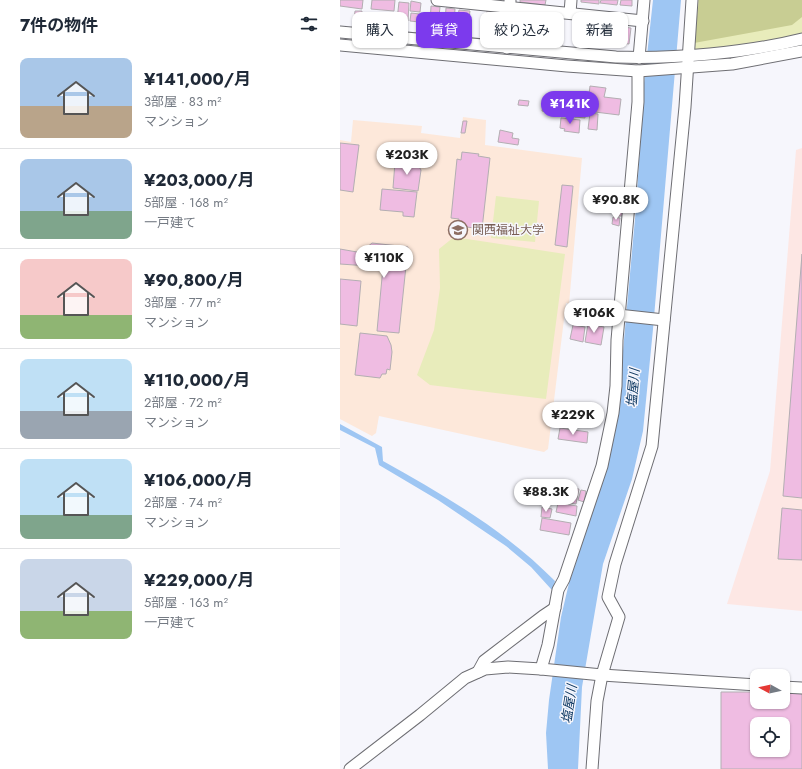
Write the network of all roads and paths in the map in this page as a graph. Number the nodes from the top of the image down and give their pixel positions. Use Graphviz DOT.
graph roads {
  1 [pos="438,0"];
  2 [pos="572,0"];
  3 [pos="644,0"];
  4 [pos="692,0"];
  5 [pos="451,1"];
  6 [pos="510,4"];
  7 [pos="570,13"];
  8 [pos="643,20"];
  9 [pos="340,32"];
  10 [pos="802,39"];
  11 [pos="340,45"];
  12 [pos="480,45"];
  13 [pos="507,48"];
  14 [pos="802,51"];
  15 [pos="687,56"];
  16 [pos="639,58"];
  17 [pos="687,68"];
  18 [pos="638,71"];
  19 [pos="572,310"];
  20 [pos="619,316"];
  21 [pos="664,320"];
  22 [pos="555,608"];
  23 [pos="543,669"];
  24 [pos="478,672"];
  25 [pos="602,675"];
  26 [pos="750,685"];
  27 [pos="790,687"];
  28 [pos="802,688"];
  29 [pos="350,769"];
  30 [pos="592,769"];
  1 -- 5 [label="street"];
  2 -- 7 [label="street"];
  3 -- 8 [label="street"];
  4 -- 15 [label="street"];
  5 -- 6 [label="street"];
  6 -- 7 [label="street"];
  7 -- 8 [label="street"];
  8 -- 16 [label="street"];
  9 -- 12 [label="street"];
  10 -- 15 [label="street"];
  11 -- 18 [label="street"];
  13 -- 16 [label="street"];
  14 -- 17 [label="street"];
  15 -- 16 [label="street"];
  15 -- 17 [label="street"];
  17 -- 18 [label="street"];
  17 -- 21 [label="street"];
  18 -- 20 [label="street"];
  19 -- 20 [label="street"];
  20 -- 21 [label="street"];
  20 -- 22 [label="street"];
  21 -- 25 [label="street"];
  22 -- 23 [label="street"];
  22 -- 24 [label="street"];
  23 -- 24 [label="street"];
  23 -- 25 [label="street"];
  24 -- 29 [label="street"];
  25 -- 26 [label="street"];
  25 -- 30 [label="street"];
  27 -- 28 [label="street"];
}
